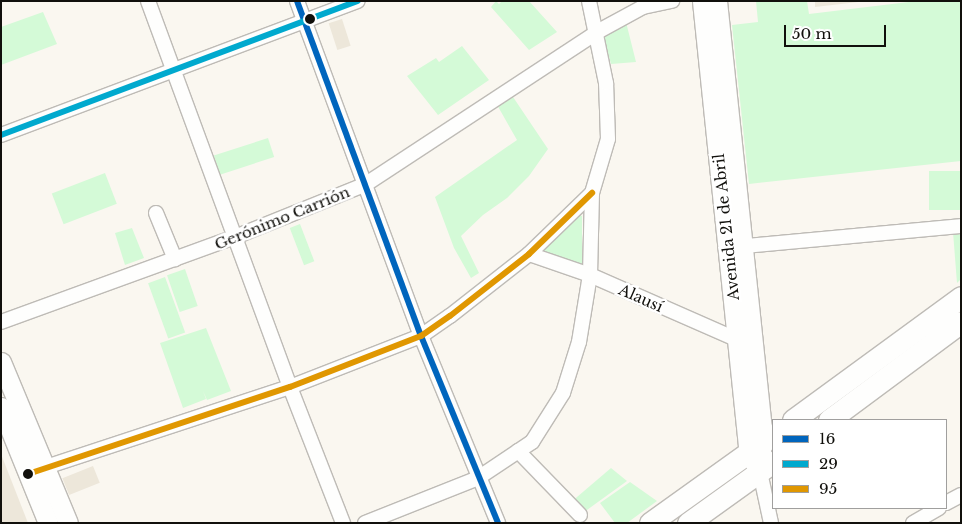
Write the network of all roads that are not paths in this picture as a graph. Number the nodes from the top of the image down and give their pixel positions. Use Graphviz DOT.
graph roads {
  1 [pos="148,1"];
  2 [pos="297,1"];
  3 [pos="358,1"];
  4 [pos="589,1"];
  5 [pos="672,1"];
  6 [pos="702,1"];
  7 [pos="717,1"];
  8 [pos="305,21"];
  9 [pos="597,32"];
  10 [pos="175,70"];
  11 [pos="1,135"];
  12 [pos="366,184"];
  13 [pos="592,193"];
  14 [pos="156,213"];
  15 [pos="961,226"];
  16 [pos="235,237"];
  17 [pos="736,247"];
  18 [pos="529,254"];
  19 [pos="175,258"];
  20 [pos="590,275"];
  21 [pos="961,297"];
  22 [pos="1,322"];
  23 [pos="961,322"];
  24 [pos="420,336"];
  25 [pos="746,339"];
  26 [pos="1,362"];
  27 [pos="290,387"];
  28 [pos="1,407"];
  29 [pos="794,419"];
  30 [pos="830,419"];
  31 [pos="762,443"];
  32 [pos="518,451"];
  33 [pos="766,467"];
  34 [pos="36,470"];
  35 [pos="478,478"];
  36 [pos="961,495"];
  37 [pos="947,503"];
  38 [pos="936,509"];
  39 [pos="580,515"];
  40 [pos="48,523"];
  41 [pos="68,523"];
  42 [pos="343,523"];
  43 [pos="365,523"];
  44 [pos="498,523"];
  45 [pos="650,523"];
  46 [pos="688,523"];
  47 [pos="771,523"];
  48 [pos="913,523"];
  1 -- 10 [label="street"];
  2 -- 8 [label="street"];
  3 -- 8 [label="street"];
  4 -- 9 [label="street"];
  5 -- 9 [label="street, Gerónimo Carrión"];
  6 -- 17 [label="main road, Avenida 21 de Abril"];
  7 -- 17 [label="main road, Avenida 21 de Abril"];
  8 -- 10 [label="street"];
  8 -- 12 [label="street"];
  9 -- 12 [label="street, Gerónimo Carrión"];
  9 -- 13 [label="street"];
  10 -- 11 [label="street"];
  10 -- 16 [label="street"];
  12 -- 16 [label="street, Gerónimo Carrión"];
  12 -- 24 [label="street"];
  13 -- 18 [label="street"];
  13 -- 20 [label="street"];
  14 -- 19 [label="street"];
  15 -- 17 [label="street"];
  16 -- 19 [label="street, Gerónimo Carrión"];
  16 -- 27 [label="street"];
  17 -- 25 [label="main road, Avenida 21 de Abril"];
  18 -- 20 [label="street, Alausí"];
  18 -- 24 [label="street"];
  19 -- 22 [label="street, Gerónimo Carrión"];
  20 -- 25 [label="street, Alausí"];
  20 -- 32 [label="street"];
  21 -- 29 [label="main road"];
  23 -- 30 [label="main road"];
  24 -- 27 [label="street"];
  24 -- 35 [label="street"];
  25 -- 31 [label="main road, Avenida 21 de Abril"];
  26 -- 34 [label="main road"];
  27 -- 34 [label="street"];
  27 -- 42 [label="street"];
  28 -- 34 [label="main road"];
  31 -- 33 [label="main road"];
  31 -- 45 [label="main road"];
  32 -- 35 [label="street"];
  32 -- 39 [label="street"];
  33 -- 46 [label="main road"];
  33 -- 47 [label="street"];
  34 -- 40 [label="main road"];
  34 -- 41 [label="main road"];
  35 -- 43 [label="street"];
  35 -- 44 [label="street"];
  36 -- 37 [label="street"];
  38 -- 48 [label="street"];
}
